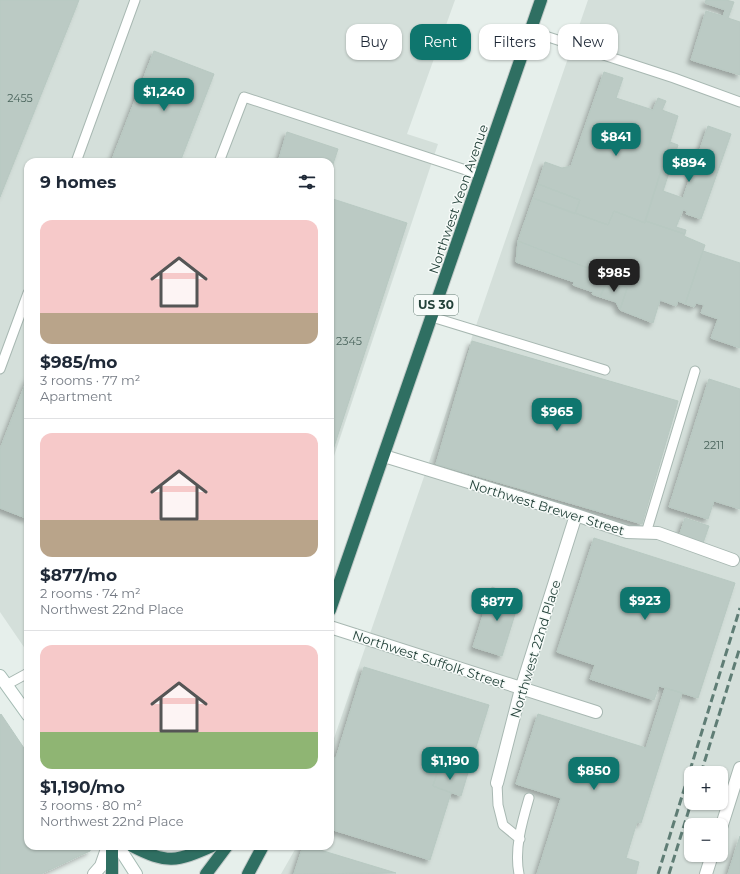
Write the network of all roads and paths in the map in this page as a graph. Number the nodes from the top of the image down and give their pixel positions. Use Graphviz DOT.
graph roads {
  1 [pos="135,0"];
  2 [pos="541,0"];
  3 [pos="532,24"];
  4 [pos="550,38"];
  5 [pos="520,60"];
  6 [pos="740,102"];
  7 [pos="77,158"];
  8 [pos="221,158"];
  9 [pos="481,175"];
  10 [pos="24,304"];
  11 [pos="432,317"];
  12 [pos="0,369"];
  13 [pos="605,370"];
  14 [pos="695,371"];
  15 [pos="384,456"];
  16 [pos="576,515"];
  17 [pos="646,533"];
  18 [pos="733,560"];
  19 [pos="334,599"];
  20 [pos="334,628"];
  21 [pos="24,675"];
  22 [pos="2,683"];
  23 [pos="522,689"];
  24 [pos="24,710"];
  25 [pos="596,712"];
  26 [pos="740,768"];
  27 [pos="497,783"];
  28 [pos="529,798"];
  29 [pos="724,818"];
  30 [pos="520,839"];
  31 [pos="107,850"];
  32 [pos="112,850"];
  33 [pos="121,850"];
  34 [pos="140,850"];
  35 [pos="202,850"];
  36 [pos="224,850"];
  37 [pos="261,850"];
  38 [pos="710,862"];
  39 [pos="94,874"];
  40 [pos="112,874"];
  41 [pos="136,874"];
  42 [pos="206,874"];
  43 [pos="248,874"];
  44 [pos="519,874"];
  45 [pos="706,874"];
  1 -- 7 [label="lane"];
  2 -- 3 [label="highway, Northwest Yeon Avenue / US 30"];
  4 -- 6 [label="lane"];
  5 -- 9 [label="highway, Northwest Yeon Avenue / US 30"];
  8 -- 9 [label="lane"];
  9 -- 11 [label="highway, Northwest Yeon Avenue / US 30"];
  10 -- 12 [label="lane"];
  11 -- 13 [label="lane"];
  11 -- 15 [label="highway, Northwest Yeon Avenue / US 30"];
  14 -- 17 [label="lane"];
  15 -- 16 [label="street, Northwest Brewer Street"];
  15 -- 19 [label="highway, Northwest Yeon Avenue / US 30"];
  16 -- 17 [label="street, Northwest Brewer Street"];
  16 -- 23 [label="street, Northwest 22nd Place"];
  17 -- 18 [label="street, Northwest Brewer Street"];
  20 -- 23 [label="street, Northwest Suffolk Street"];
  21 -- 22 [label="lane"];
  22 -- 24 [label="street"];
  23 -- 25 [label="street, Northwest Suffolk Street"];
  23 -- 27 [label="street, Northwest 22nd Place"];
  26 -- 29 [label="street"];
  27 -- 30 [label="lane"];
  28 -- 30 [label="lane"];
  30 -- 44 [label="lane"];
  31 -- 39 [label="street"];
  32 -- 40 [label="highway"];
  33 -- 41 [label="street"];
  34 -- 35 [label="highway"];
  36 -- 42 [label="highway"];
  37 -- 43 [label="highway"];
  38 -- 45 [label="street"];
}
